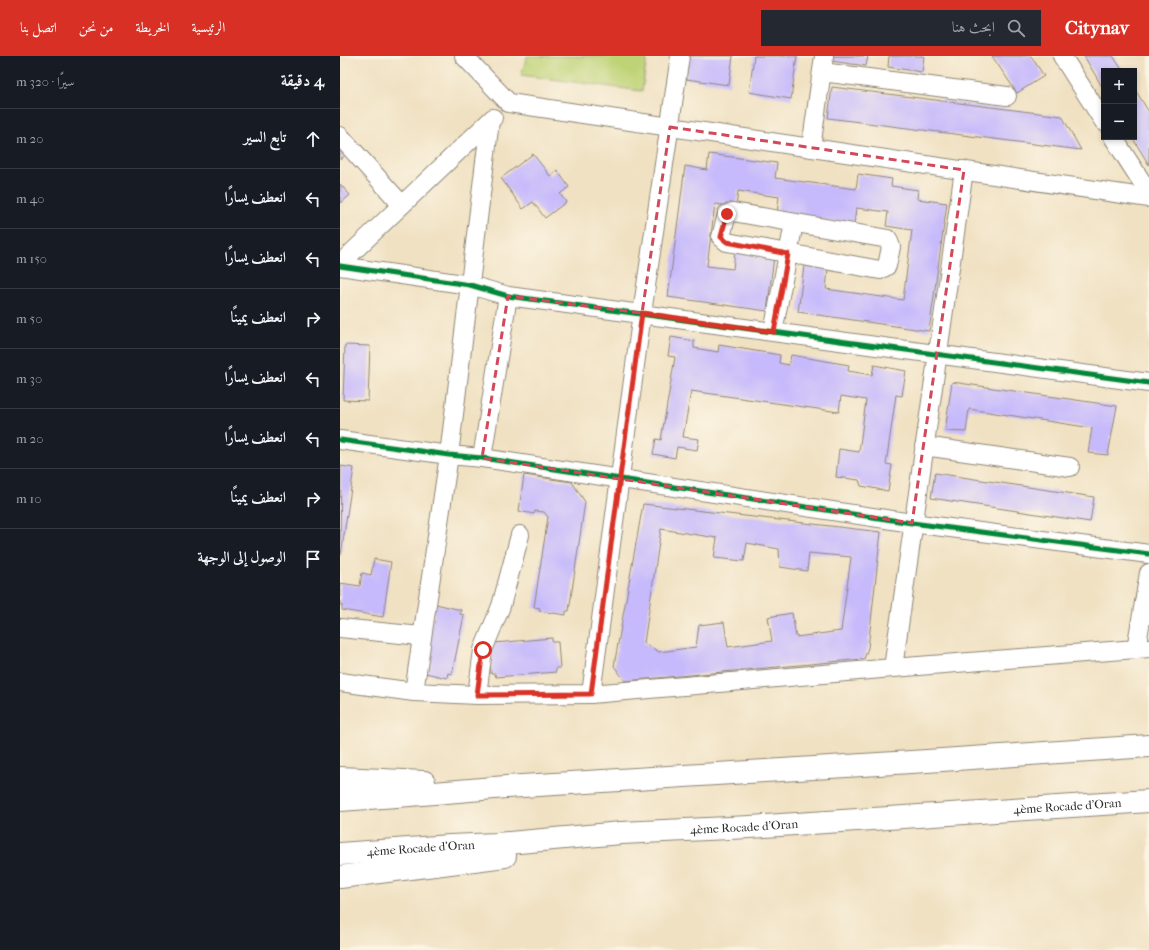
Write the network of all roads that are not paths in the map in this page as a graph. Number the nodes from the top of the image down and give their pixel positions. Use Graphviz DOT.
graph roads {
  1 [pos="464,56"];
  2 [pos="680,56"];
  3 [pos="1062,56"];
  4 [pos="823,64"];
  5 [pos="1007,96"];
  6 [pos="508,104"];
  7 [pos="1101,117"];
  8 [pos="490,121"];
  9 [pos="670,127"];
  10 [pos="340,136"];
  11 [pos="1115,140"];
  12 [pos="811,148"];
  13 [pos="964,170"];
  14 [pos="1149,193"];
  15 [pos="1149,198"];
  16 [pos="402,205"];
  17 [pos="794,223"];
  18 [pos="788,254"];
  19 [pos="340,265"];
  20 [pos="470,285"];
  21 [pos="508,296"];
  22 [pos="642,313"];
  23 [pos="774,332"];
  24 [pos="938,355"];
  25 [pos="1149,383"];
  26 [pos="340,440"];
  27 [pos="924,446"];
  28 [pos="449,455"];
  29 [pos="482,458"];
  30 [pos="1070,467"];
  31 [pos="620,479"];
  32 [pos="912,523"];
  33 [pos="520,535"];
  34 [pos="1149,554"];
  35 [pos="1149,573"];
  36 [pos="340,628"];
  37 [pos="421,636"];
  38 [pos="1142,649"];
  39 [pos="892,668"];
  40 [pos="340,682"];
  41 [pos="414,692"];
  42 [pos="591,694"];
  43 [pos="477,695"];
  44 [pos="1149,746"];
  45 [pos="340,778"];
  46 [pos="506,787"];
  47 [pos="340,800"];
  48 [pos="1149,801"];
  49 [pos="621,833"];
  50 [pos="340,854"];
  51 [pos="340,877"];
  1 -- 6 [label="street"];
  2 -- 9 [label="street"];
  3 -- 7 [label="street"];
  4 -- 5 [label="street"];
  4 -- 12 [label="street"];
  6 -- 8 [label="street"];
  6 -- 9 [label="street"];
  8 -- 16 [label="street"];
  8 -- 20 [label="street"];
  9 -- 12 [label="street"];
  9 -- 22 [label="street"];
  10 -- 16 [label="street"];
  11 -- 14 [label="street"];
  12 -- 13 [label="street"];
  13 -- 15 [label="street"];
  13 -- 24 [label="street"];
  16 -- 19 [label="street"];
  17 -- 18 [label="street"];
  17 -- 18 [label="street"];
  17 -- 18 [label="street"];
  18 -- 23 [label="street"];
  19 -- 20 [label="street"];
  20 -- 21 [label="street"];
  20 -- 28 [label="street"];
  21 -- 22 [label="street"];
  21 -- 29 [label="street"];
  22 -- 23 [label="street"];
  22 -- 31 [label="street"];
  23 -- 24 [label="street"];
  24 -- 25 [label="street"];
  24 -- 27 [label="street"];
  26 -- 28 [label="street"];
  27 -- 30 [label="street"];
  27 -- 32 [label="street"];
  28 -- 29 [label="street"];
  28 -- 37 [label="street"];
  29 -- 31 [label="street"];
  31 -- 32 [label="street"];
  31 -- 42 [label="street"];
  32 -- 34 [label="street"];
  32 -- 39 [label="street"];
  33 -- 43 [label="street"];
  35 -- 38 [label="street"];
  36 -- 37 [label="street"];
  37 -- 41 [label="street"];
  38 -- 39 [label="street"];
  39 -- 42 [label="street"];
  40 -- 41 [label="street"];
  41 -- 43 [label="street"];
  42 -- 43 [label="street"];
  44 -- 46 [label="highway"];
  45 -- 46 [label="highway"];
  46 -- 47 [label="highway"];
  48 -- 49 [label="highway, 4ème Rocade d'Oran"];
  49 -- 50 [label="highway, 4ème Rocade d'Oran"];
  49 -- 51 [label="highway"];
}
